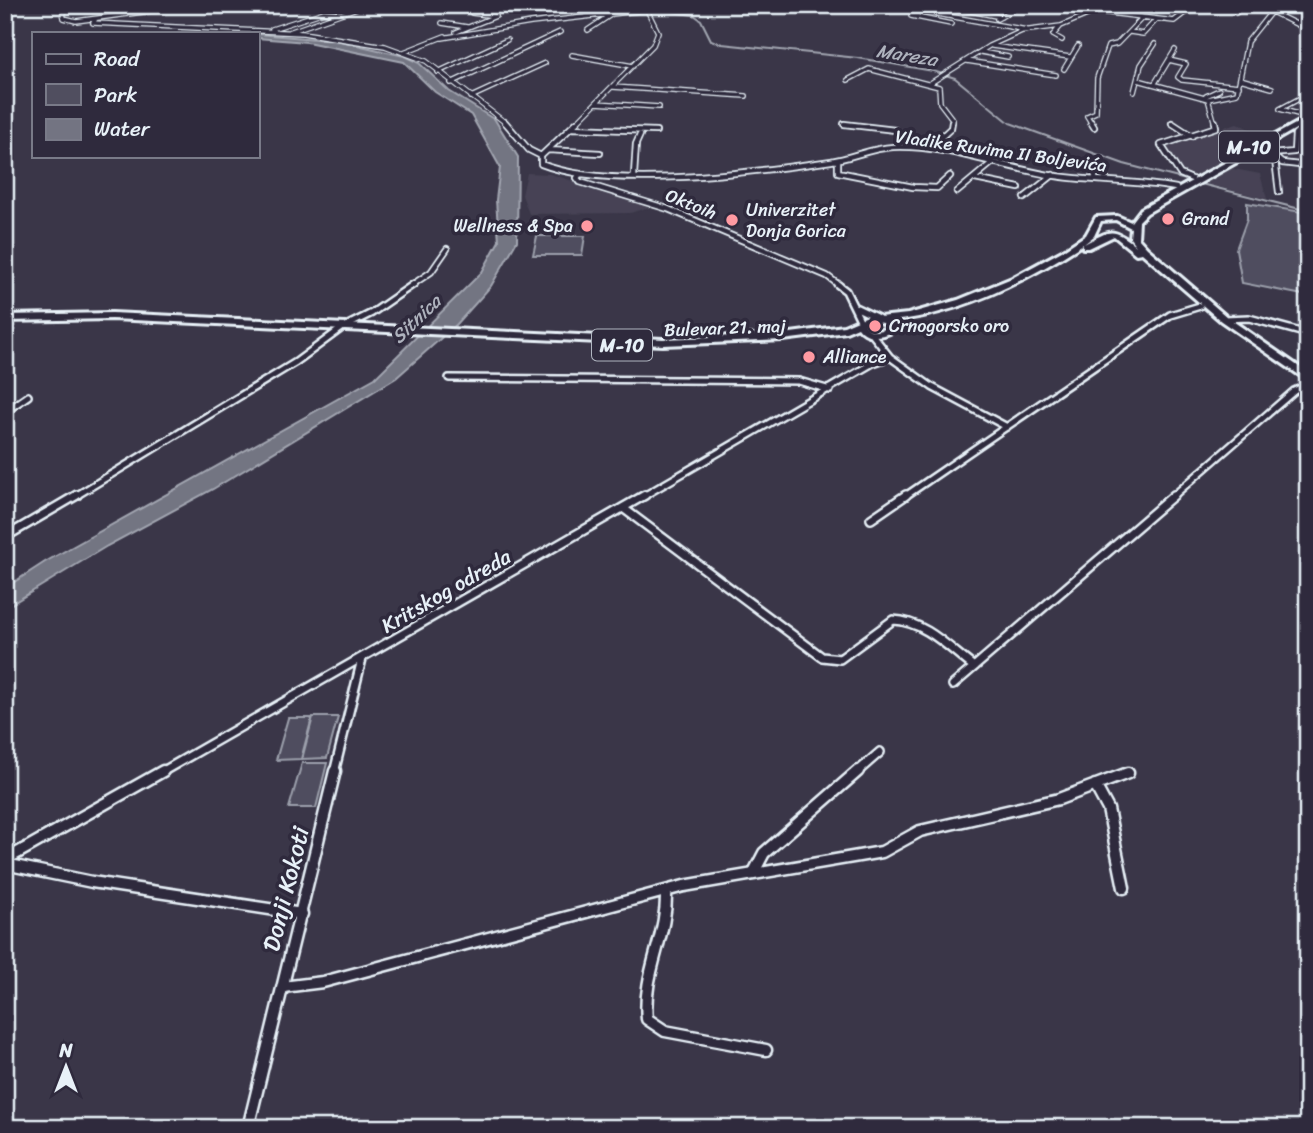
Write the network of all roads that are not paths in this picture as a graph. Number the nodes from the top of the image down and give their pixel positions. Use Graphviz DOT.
graph roads {
  1 [pos="62,5"];
  2 [pos="195,5"];
  3 [pos="365,5"];
  4 [pos="506,5"];
  5 [pos="678,5"];
  6 [pos="1023,5"];
  7 [pos="1111,5"];
  8 [pos="1137,5"];
  9 [pos="1166,5"];
  10 [pos="1195,5"];
  11 [pos="1246,5"];
  12 [pos="1258,5"];
  13 [pos="1150,6"];
  14 [pos="372,7"];
  15 [pos="951,7"];
  16 [pos="648,8"];
  17 [pos="1100,11"];
  18 [pos="1272,12"];
  19 [pos="344,13"];
  20 [pos="472,13"];
  21 [pos="612,13"];
  22 [pos="1236,13"];
  23 [pos="484,15"];
  24 [pos="1001,16"];
  25 [pos="1143,17"];
  26 [pos="1157,19"];
  27 [pos="94,21"];
  28 [pos="442,23"];
  29 [pos="991,23"];
  30 [pos="951,24"];
  31 [pos="1136,24"];
  32 [pos="1061,26"];
  33 [pos="1150,26"];
  34 [pos="468,28"];
  35 [pos="588,30"];
  36 [pos="1028,30"];
  37 [pos="1308,30"];
  38 [pos="268,31"];
  39 [pos="560,32"];
  40 [pos="1130,32"];
  41 [pos="285,33"];
  42 [pos="442,37"];
  43 [pos="507,40"];
  44 [pos="1062,40"];
  45 [pos="1155,44"];
  46 [pos="992,45"];
  47 [pos="1078,46"];
  48 [pos="1175,50"];
  49 [pos="403,52"];
  50 [pos="980,52"];
  51 [pos="572,55"];
  52 [pos="1009,57"];
  53 [pos="1070,57"];
  54 [pos="967,61"];
  55 [pos="1169,61"];
  56 [pos="545,62"];
  57 [pos="633,65"];
  58 [pos="1064,69"];
  59 [pos="438,72"];
  60 [pos="1056,75"];
  61 [pos="1240,79"];
  62 [pos="848,80"];
  63 [pos="1138,80"];
  64 [pos="451,83"];
  65 [pos="1155,83"];
  66 [pos="929,84"];
  67 [pos="1239,86"];
  68 [pos="613,87"];
  69 [pos="1272,88"];
  70 [pos="1219,90"];
  71 [pos="1134,92"];
  72 [pos="1308,94"];
  73 [pos="746,96"];
  74 [pos="471,97"];
  75 [pos="1202,97"];
  76 [pos="1208,99"];
  77 [pos="596,103"];
  78 [pos="659,107"];
  79 [pos="1307,116"];
  80 [pos="1171,123"];
  81 [pos="844,124"];
  82 [pos="1094,127"];
  83 [pos="572,128"];
  84 [pos="1296,129"];
  85 [pos="656,131"];
  86 [pos="1308,131"];
  87 [pos="640,135"];
  88 [pos="1192,137"];
  89 [pos="938,144"];
  90 [pos="947,148"];
  91 [pos="1255,149"];
  92 [pos="547,150"];
  93 [pos="939,152"];
  94 [pos="600,153"];
  95 [pos="1270,154"];
  96 [pos="956,155"];
  97 [pos="541,156"];
  98 [pos="838,160"];
  99 [pos="1275,160"];
  100 [pos="993,162"];
  101 [pos="1094,166"];
  102 [pos="1308,166"];
  103 [pos="580,174"];
  104 [pos="634,175"];
  105 [pos="950,176"];
  106 [pos="1053,176"];
  107 [pos="975,179"];
  108 [pos="1192,179"];
  109 [pos="1095,180"];
  110 [pos="1019,188"];
  111 [pos="1176,188"];
  112 [pos="957,192"];
  113 [pos="1279,192"];
  114 [pos="1024,198"];
  115 [pos="1117,218"];
  116 [pos="1095,226"];
  117 [pos="1134,229"];
  118 [pos="1114,234"];
  119 [pos="1092,242"];
  120 [pos="447,249"];
  121 [pos="1138,251"];
  122 [pos="1200,306"];
  123 [pos="854,307"];
  124 [pos="5,318"];
  125 [pos="880,319"];
  126 [pos="1224,319"];
  127 [pos="342,328"];
  128 [pos="865,328"];
  129 [pos="890,330"];
  130 [pos="1308,334"];
  131 [pos="882,345"];
  132 [pos="890,357"];
  133 [pos="449,378"];
  134 [pos="1308,379"];
  135 [pos="1308,386"];
  136 [pos="830,390"];
  137 [pos="28,396"];
  138 [pos="5,412"];
  139 [pos="1007,427"];
  140 [pos="624,508"];
  141 [pos="871,519"];
  142 [pos="5,537"];
  143 [pos="362,659"];
  144 [pos="974,667"];
  145 [pos="953,685"];
  146 [pos="880,752"];
  147 [pos="1128,773"];
  148 [pos="1096,785"];
  149 [pos="5,862"];
  150 [pos="753,874"];
  151 [pos="1124,888"];
  152 [pos="666,891"];
  153 [pos="302,914"];
  154 [pos="283,987"];
  155 [pos="766,1050"];
  156 [pos="247,1128"];
  1 -- 27 [label="street"];
  2 -- 27 [label="street"];
  3 -- 19 [label="street"];
  4 -- 23 [label="street"];
  5 -- 16 [label="street"];
  6 -- 24 [label="street"];
  7 -- 17 [label="street"];
  8 -- 13 [label="street"];
  9 -- 13 [label="street"];
  10 -- 26 [label="street"];
  11 -- 22 [label="street"];
  12 -- 18 [label="street"];
  14 -- 19 [label="street"];
  15 -- 24 [label="street"];
  16 -- 21 [label="street"];
  16 -- 57 [label="street"];
  17 -- 25 [label="street"];
  17 -- 32 [label="street"];
  18 -- 37 [label="street"];
  18 -- 61 [label="street"];
  19 -- 38 [label="street"];
  19 -- 41 [label="street"];
  20 -- 23 [label="street"];
  21 -- 35 [label="street"];
  21 -- 42 [label="street"];
  23 -- 34 [label="street"];
  24 -- 29 [label="street"];
  25 -- 26 [label="street"];
  25 -- 31 [label="street"];
  26 -- 33 [label="street"];
  27 -- 38 [label="street"];
  28 -- 34 [label="street"];
  29 -- 30 [label="street"];
  29 -- 36 [label="street"];
  31 -- 33 [label="street"];
  31 -- 40 [label="street"];
  32 -- 36 [label="street"];
  32 -- 44 [label="street"];
  33 -- 40 [label="street"];
  34 -- 42 [label="street"];
  36 -- 46 [label="street"];
  38 -- 41 [label="street"];
  39 -- 64 [label="street"];
  40 -- 82 [label="street"];
  41 -- 49 [label="street"];
  42 -- 49 [label="street"];
  43 -- 59 [label="street"];
  45 -- 63 [label="street"];
  46 -- 50 [label="street"];
  46 -- 53 [label="street"];
  47 -- 53 [label="street"];
  48 -- 55 [label="street"];
  49 -- 59 [label="street"];
  50 -- 52 [label="street"];
  50 -- 54 [label="street"];
  51 -- 57 [label="street"];
  53 -- 58 [label="street"];
  54 -- 60 [label="street"];
  54 -- 66 [label="street"];
  55 -- 65 [label="street"];
  55 -- 67 [label="street"];
  56 -- 74 [label="street"];
  57 -- 68 [label="street"];
  59 -- 64 [label="street"];
  61 -- 67 [label="street"];
  61 -- 69 [label="street"];
  62 -- 66 [label="street"];
  63 -- 65 [label="street"];
  63 -- 71 [label="street"];
  64 -- 74 [label="street"];
  65 -- 75 [label="street"];
  66 -- 89 [label="street"];
  67 -- 76 [label="street"];
  68 -- 73 [label="street"];
  68 -- 77 [label="street"];
  70 -- 75 [label="street"];
  72 -- 79 [label="street"];
  74 -- 97 [label="street"];
  75 -- 76 [label="street"];
  76 -- 88 [label="street"];
  77 -- 78 [label="street"];
  77 -- 83 [label="street"];
  79 -- 84 [label="main road, M-10"];
  79 -- 108 [label="main road, M-10"];
  80 -- 88 [label="street"];
  81 -- 89 [label="street"];
  83 -- 85 [label="street"];
  83 -- 92 [label="street"];
  84 -- 86 [label="street"];
  84 -- 91 [label="main road, M-10"];
  84 -- 95 [label="street"];
  87 -- 104 [label="street"];
  88 -- 108 [label="street"];
  89 -- 90 [label="street"];
  90 -- 93 [label="street"];
  90 -- 96 [label="street"];
  91 -- 95 [label="street"];
  91 -- 117 [label="main road, M-10"];
  92 -- 94 [label="street"];
  92 -- 97 [label="street"];
  93 -- 96 [label="street, Vladike Ruvima II Boljevića"];
  93 -- 98 [label="street, Vladike Ruvima II Boljevića"];
  95 -- 99 [label="street"];
  96 -- 100 [label="street, Vladike Ruvima II Boljevića"];
  97 -- 103 [label="street, Vladike Ruvima II Boljevića"];
  98 -- 104 [label="street, Vladike Ruvima II Boljevića"];
  98 -- 105 [label="street"];
  99 -- 102 [label="street"];
  99 -- 113 [label="street"];
  100 -- 106 [label="street, Vladike Ruvima II Boljevića"];
  100 -- 107 [label="street"];
  101 -- 109 [label="street"];
  103 -- 104 [label="street, Vladike Ruvima II Boljevića"];
  103 -- 123 [label="street, Oktoih"];
  106 -- 109 [label="street, Vladike Ruvima II Boljevića"];
  106 -- 114 [label="street"];
  107 -- 110 [label="street"];
  107 -- 112 [label="street"];
  108 -- 111 [label="main road, M-10"];
  109 -- 111 [label="street, Vladike Ruvima II Boljevića"];
  111 -- 115 [label="main road, M-10"];
  115 -- 116 [label="main road, M-10"];
  115 -- 117 [label="main road"];
  116 -- 118 [label="main road"];
  116 -- 125 [label="main road, M-10"];
  117 -- 118 [label="main road, M-10"];
  117 -- 126 [label="main road"];
  118 -- 119 [label="main road, M-10"];
  118 -- 121 [label="main road"];
  119 -- 121 [label="main road"];
  119 -- 129 [label="main road, M-10"];
  120 -- 127 [label="street"];
  121 -- 122 [label="main road"];
  122 -- 135 [label="main road"];
  122 -- 139 [label="street"];
  123 -- 125 [label="street, Oktoih"];
  123 -- 128 [label="street, Oktoih"];
  124 -- 127 [label="main road, M-10"];
  125 -- 128 [label="main road, M-10"];
  125 -- 129 [label="main road"];
  126 -- 130 [label="street"];
  126 -- 134 [label="main road"];
  127 -- 128 [label="main road, Bulevar 21. maj / M-10"];
  127 -- 142 [label="street"];
  128 -- 129 [label="main road, M-10"];
  128 -- 131 [label="street"];
  129 -- 131 [label="street"];
  131 -- 132 [label="street"];
  132 -- 136 [label="street, Kritskog odreda"];
  132 -- 139 [label="street"];
  133 -- 136 [label="street"];
  135 -- 144 [label="street"];
  136 -- 140 [label="street, Kritskog odreda"];
  137 -- 138 [label="street"];
  139 -- 141 [label="street"];
  140 -- 143 [label="street, Kritskog odreda"];
  140 -- 144 [label="street"];
  143 -- 149 [label="street, Kritskog odreda"];
  143 -- 153 [label="street, Donji Kokoti"];
  144 -- 145 [label="street"];
  146 -- 150 [label="street"];
  147 -- 148 [label="street"];
  148 -- 150 [label="street"];
  148 -- 151 [label="street"];
  149 -- 153 [label="street"];
  150 -- 152 [label="street"];
  152 -- 154 [label="street"];
  152 -- 155 [label="street"];
  153 -- 154 [label="street, Donji Kokoti"];
  154 -- 156 [label="street, Donji Kokoti"];
}
